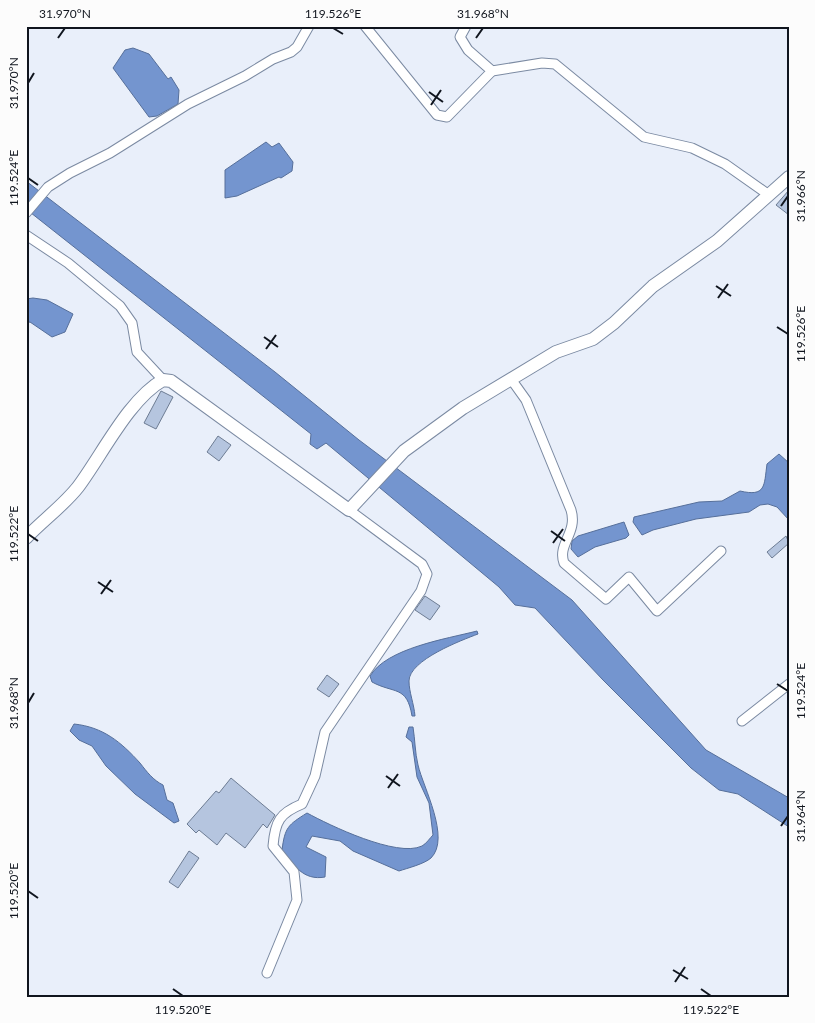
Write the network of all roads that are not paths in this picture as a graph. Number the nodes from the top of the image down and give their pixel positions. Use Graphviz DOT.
graph roads {
  1 [pos="309,26"];
  2 [pos="365,26"];
  3 [pos="466,26"];
  4 [pos="492,72"];
  5 [pos="789,177"];
  6 [pos="769,194"];
  7 [pos="26,213"];
  8 [pos="26,235"];
  9 [pos="511,379"];
  10 [pos="163,380"];
  11 [pos="349,510"];
  12 [pos="26,538"];
  13 [pos="721,551"];
  14 [pos="789,684"];
  15 [pos="742,721"];
  16 [pos="267,973"];
  1 -- 7 [label="street"];
  2 -- 4 [label="street"];
  3 -- 4 [label="street"];
  4 -- 6 [label="street"];
  5 -- 6 [label="street"];
  6 -- 9 [label="street"];
  8 -- 10 [label="street"];
  9 -- 11 [label="street"];
  9 -- 13 [label="street"];
  10 -- 11 [label="street"];
  10 -- 12 [label="street"];
  11 -- 16 [label="street"];
  14 -- 15 [label="street"];
}
